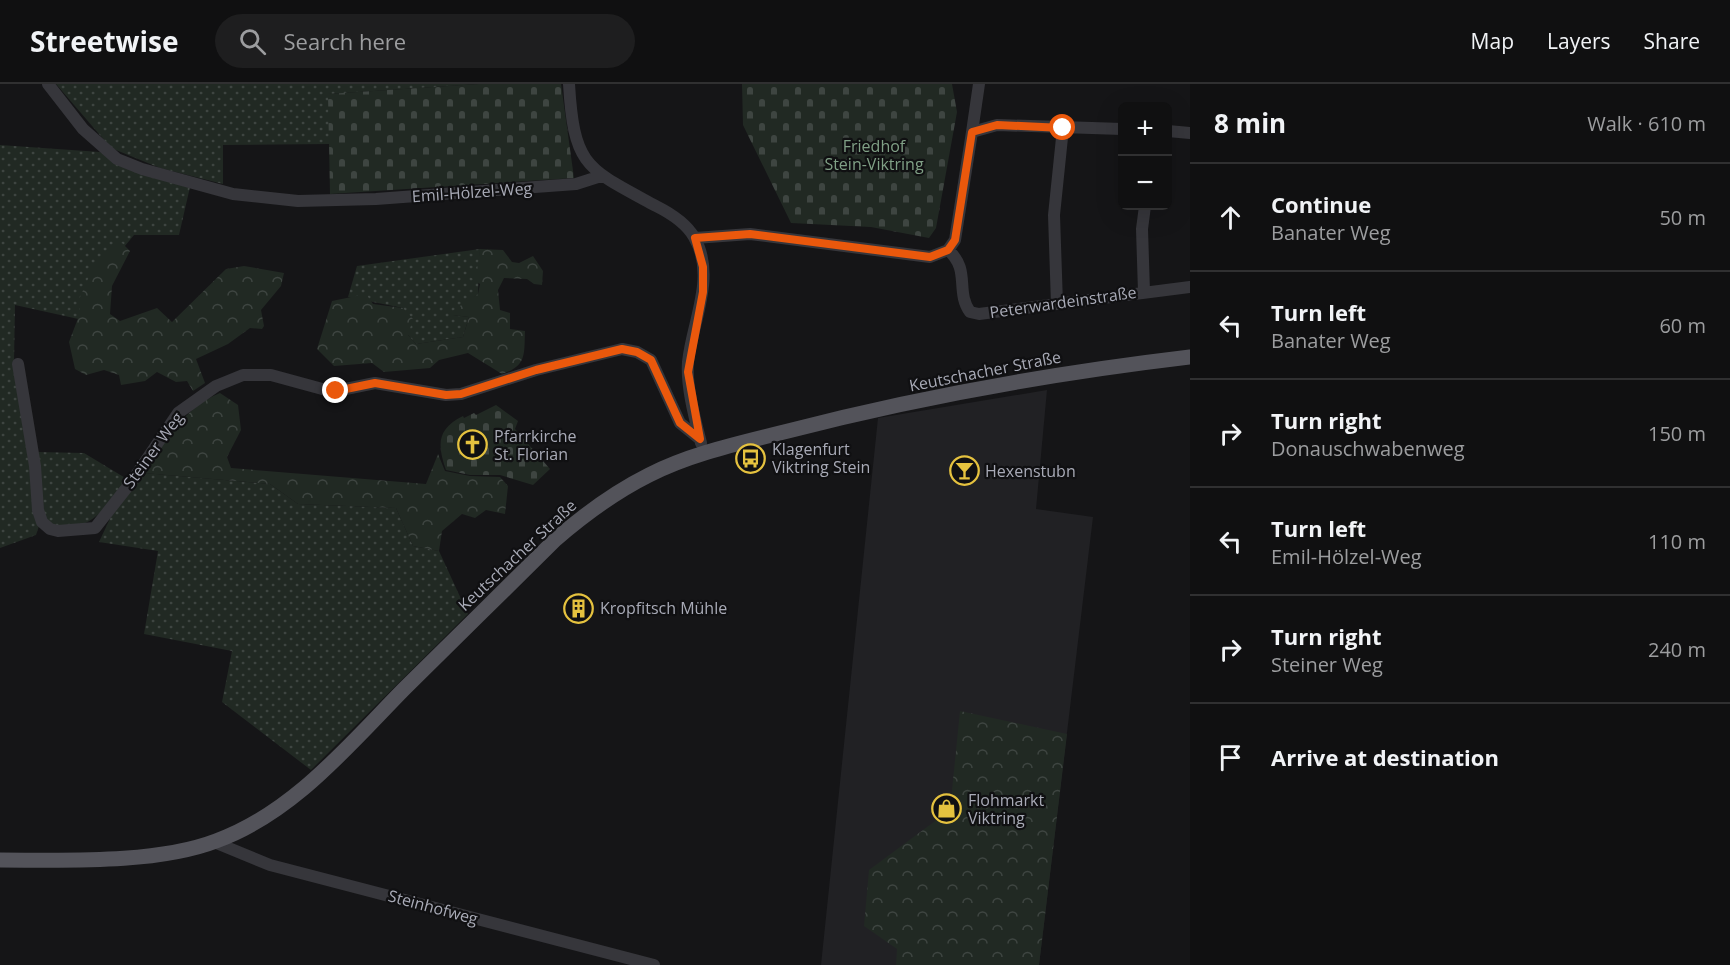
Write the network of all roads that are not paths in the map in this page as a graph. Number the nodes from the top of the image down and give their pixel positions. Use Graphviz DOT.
graph roads {
  1 [pos="48,84"];
  2 [pos="569,84"];
  3 [pos="980,84"];
  4 [pos="1063,128"];
  5 [pos="1118,129"];
  6 [pos="1172,131"];
  7 [pos="972,132"];
  8 [pos="1190,133"];
  9 [pos="601,176"];
  10 [pos="1144,210"];
  11 [pos="695,238"];
  12 [pos="948,250"];
  13 [pos="1190,287"];
  14 [pos="1144,291"];
  15 [pos="1057,303"];
  16 [pos="1190,357"];
  17 [pos="18,364"];
  18 [pos="702,446"];
  19 [pos="214,842"];
  20 [pos="0,860"];
  21 [pos="654,965"];
  1 -- 9 [label="street, Emil-Hölzel-Weg"];
  2 -- 9 [label="street"];
  3 -- 7 [label="street"];
  4 -- 5 [label="street"];
  4 -- 7 [label="street"];
  4 -- 15 [label="street"];
  6 -- 8 [label="street"];
  7 -- 12 [label="street"];
  9 -- 11 [label="street"];
  10 -- 14 [label="street"];
  11 -- 12 [label="street"];
  11 -- 18 [label="street"];
  12 -- 15 [label="street, Peterwardeinstraße"];
  13 -- 14 [label="street, Peterwardeinstraße"];
  14 -- 15 [label="street, Peterwardeinstraße"];
  16 -- 18 [label="main road, Keutschacher Straße"];
  17 -- 18 [label="street, Steiner Weg"];
  18 -- 19 [label="main road, Keutschacher Straße"];
  19 -- 20 [label="main road, Keutschacher Straße"];
  19 -- 21 [label="street, Steinhofweg"];
}
